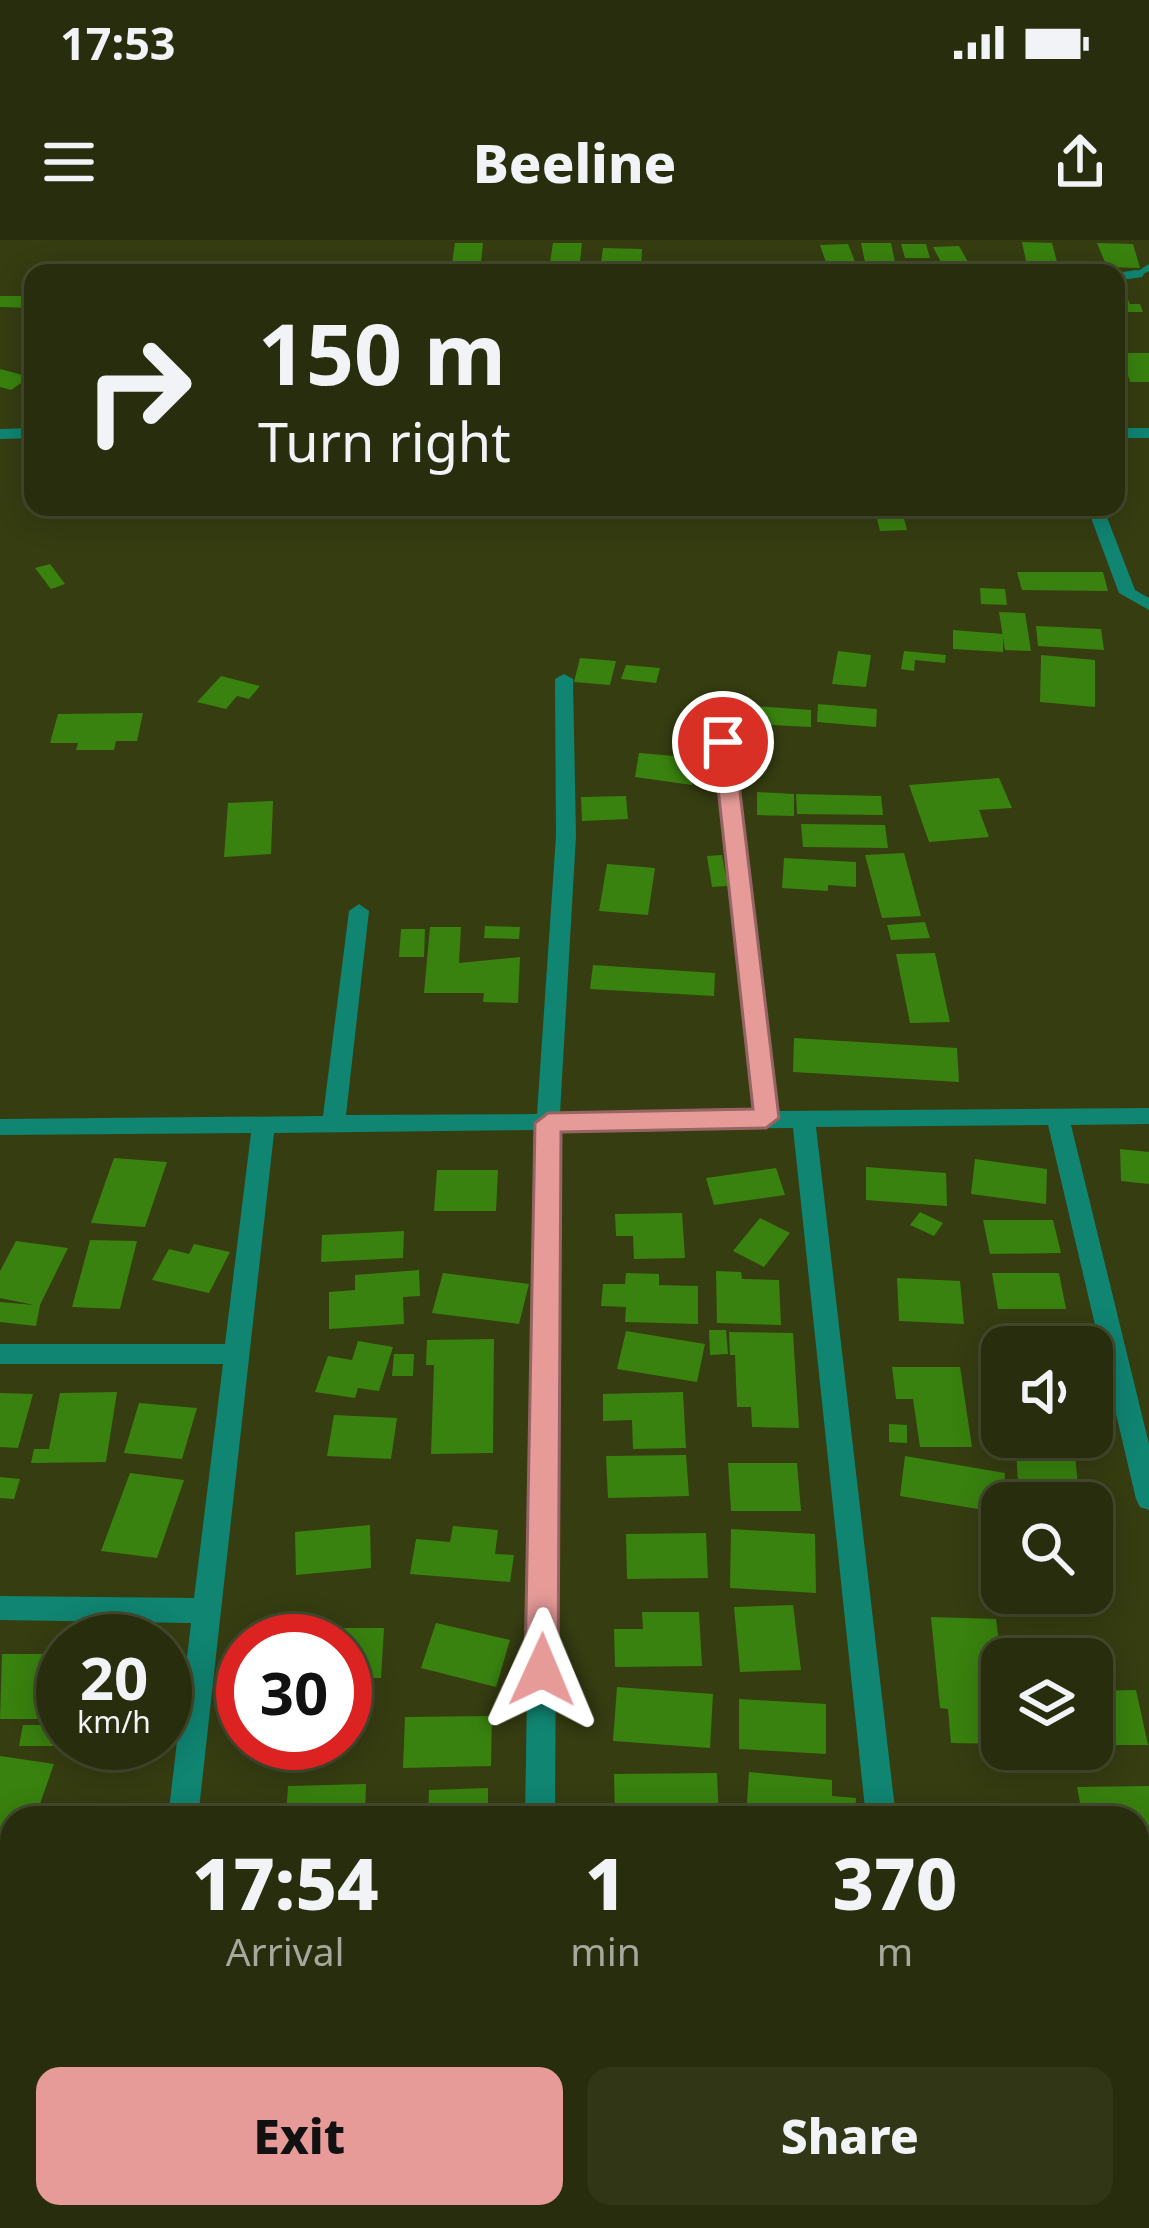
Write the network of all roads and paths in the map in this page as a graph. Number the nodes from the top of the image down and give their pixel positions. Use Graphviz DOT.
graph roads {
  1 [pos="1098,516"];
  2 [pos="1149,605"];
  3 [pos="564,679"];
  4 [pos="723,742"];
  5 [pos="359,911"];
  6 [pos="1057,1116"];
  7 [pos="1149,1116"];
  8 [pos="803,1117"];
  9 [pos="766,1118"];
  10 [pos="548,1123"];
  11 [pos="263,1126"];
  12 [pos="332,1126"];
  13 [pos="0,1127"];
  14 [pos="0,1354"];
  15 [pos="238,1354"];
  16 [pos="1149,1499"];
  17 [pos="0,1608"];
  18 [pos="208,1611"];
  19 [pos="184,1806"];
  20 [pos="540,1806"];
  21 [pos="880,1806"];
  1 -- 2 [label="street"];
  3 -- 10 [label="street"];
  4 -- 9 [label="street"];
  5 -- 12 [label="street"];
  6 -- 7 [label="street"];
  6 -- 8 [label="street"];
  6 -- 16 [label="street"];
  8 -- 9 [label="street"];
  8 -- 21 [label="street"];
  9 -- 10 [label="street"];
  10 -- 12 [label="street"];
  10 -- 20 [label="street"];
  11 -- 12 [label="street"];
  11 -- 13 [label="street"];
  11 -- 15 [label="street"];
  14 -- 15 [label="street"];
  15 -- 18 [label="street"];
  17 -- 18 [label="street"];
  18 -- 19 [label="street"];
}
